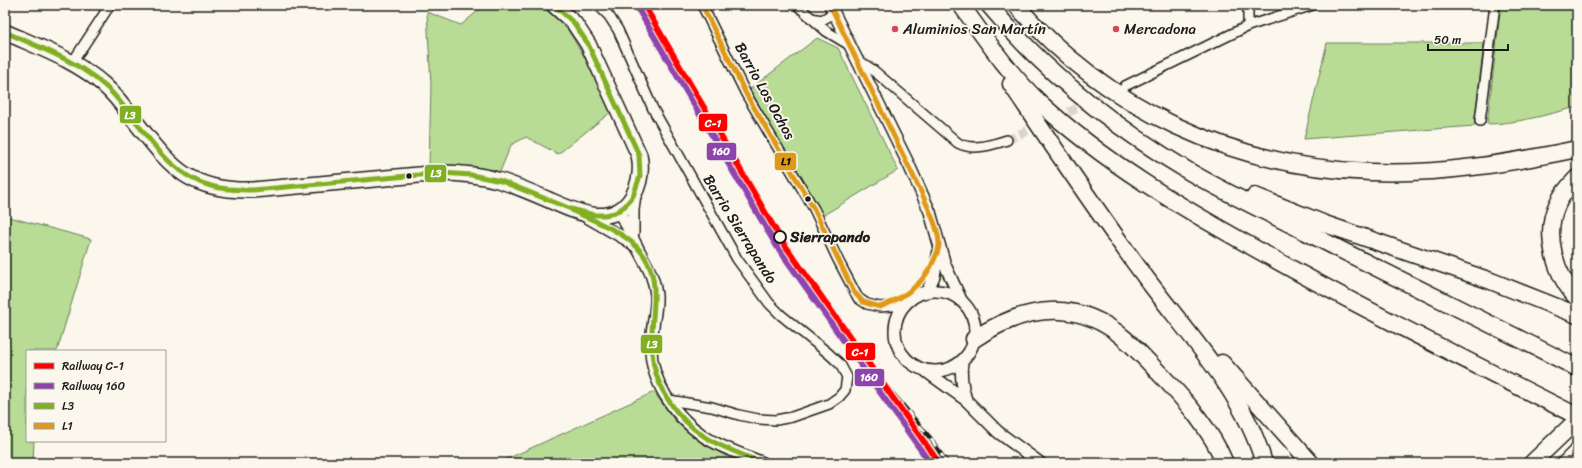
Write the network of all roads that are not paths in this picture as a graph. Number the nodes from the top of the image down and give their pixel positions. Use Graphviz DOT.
graph roads {
  1 [pos="110,5"];
  2 [pos="554,5"];
  3 [pos="598,5"];
  4 [pos="702,5"];
  5 [pos="797,5"];
  6 [pos="957,5"];
  7 [pos="961,5"];
  8 [pos="989,5"];
  9 [pos="1016,5"];
  10 [pos="1248,5"];
  11 [pos="1313,5"];
  12 [pos="1495,5"];
  13 [pos="832,9"];
  14 [pos="811,18"];
  15 [pos="1248,26"];
  16 [pos="5,32"];
  17 [pos="851,46"];
  18 [pos="858,60"];
  19 [pos="72,63"];
  20 [pos="1126,86"];
  21 [pos="1480,121"];
  22 [pos="1114,122"];
  23 [pos="1007,140"];
  24 [pos="1577,149"];
  25 [pos="1577,178"];
  26 [pos="637,187"];
  27 [pos="573,210"];
  28 [pos="616,212"];
  29 [pos="1108,224"];
  30 [pos="633,244"];
  31 [pos="939,246"];
  32 [pos="927,292"];
  33 [pos="1577,298"];
  34 [pos="961,300"];
  35 [pos="904,305"];
  36 [pos="1577,315"];
  37 [pos="974,340"];
  38 [pos="962,362"];
  39 [pos="1577,368"];
  40 [pos="925,371"];
  41 [pos="669,400"];
  42 [pos="966,400"];
  43 [pos="1577,416"];
  44 [pos="1577,420"];
  45 [pos="1577,452"];
  46 [pos="1536,459"];
  47 [pos="763,463"];
  48 [pos="1040,463"];
  49 [pos="1225,463"];
  50 [pos="1264,463"];
  51 [pos="1311,463"];
  52 [pos="1566,463"];
  1 -- 19 [label="street"];
  2 -- 26 [label="highway"];
  3 -- 41 [label="street, Barrio Sierrapando"];
  4 -- 35 [label="street, Barrio Los Ochos"];
  5 -- 14 [label="street"];
  6 -- 29 [label="highway"];
  7 -- 43 [label="highway"];
  8 -- 22 [label="highway"];
  9 -- 24 [label="highway"];
  10 -- 15 [label="street"];
  11 -- 15 [label="street"];
  12 -- 21 [label="street"];
  13 -- 14 [label="street"];
  13 -- 17 [label="street"];
  14 -- 17 [label="street"];
  15 -- 20 [label="street"];
  16 -- 19 [label="highway"];
  17 -- 18 [label="street"];
  18 -- 23 [label="street"];
  18 -- 31 [label="street"];
  19 -- 27 [label="highway"];
  22 -- 36 [label="highway"];
  22 -- 39 [label="highway"];
  25 -- 33 [label="highway"];
  26 -- 28 [label="highway"];
  26 -- 30 [label="street"];
  27 -- 28 [label="highway"];
  27 -- 30 [label="street"];
  28 -- 30 [label="street"];
  29 -- 50 [label="highway"];
  29 -- 51 [label="highway"];
  30 -- 41 [label="street"];
  31 -- 32 [label="street"];
  31 -- 34 [label="street"];
  32 -- 34 [label="street"];
  32 -- 35 [label="street"];
  34 -- 37 [label="street"];
  35 -- 40 [label="street"];
  37 -- 38 [label="street"];
  37 -- 49 [label="highway"];
  38 -- 40 [label="street"];
  38 -- 42 [label="street"];
  40 -- 42 [label="street"];
  41 -- 47 [label="street"];
  42 -- 48 [label="street"];
  44 -- 46 [label="highway"];
  45 -- 52 [label="highway"];
}
